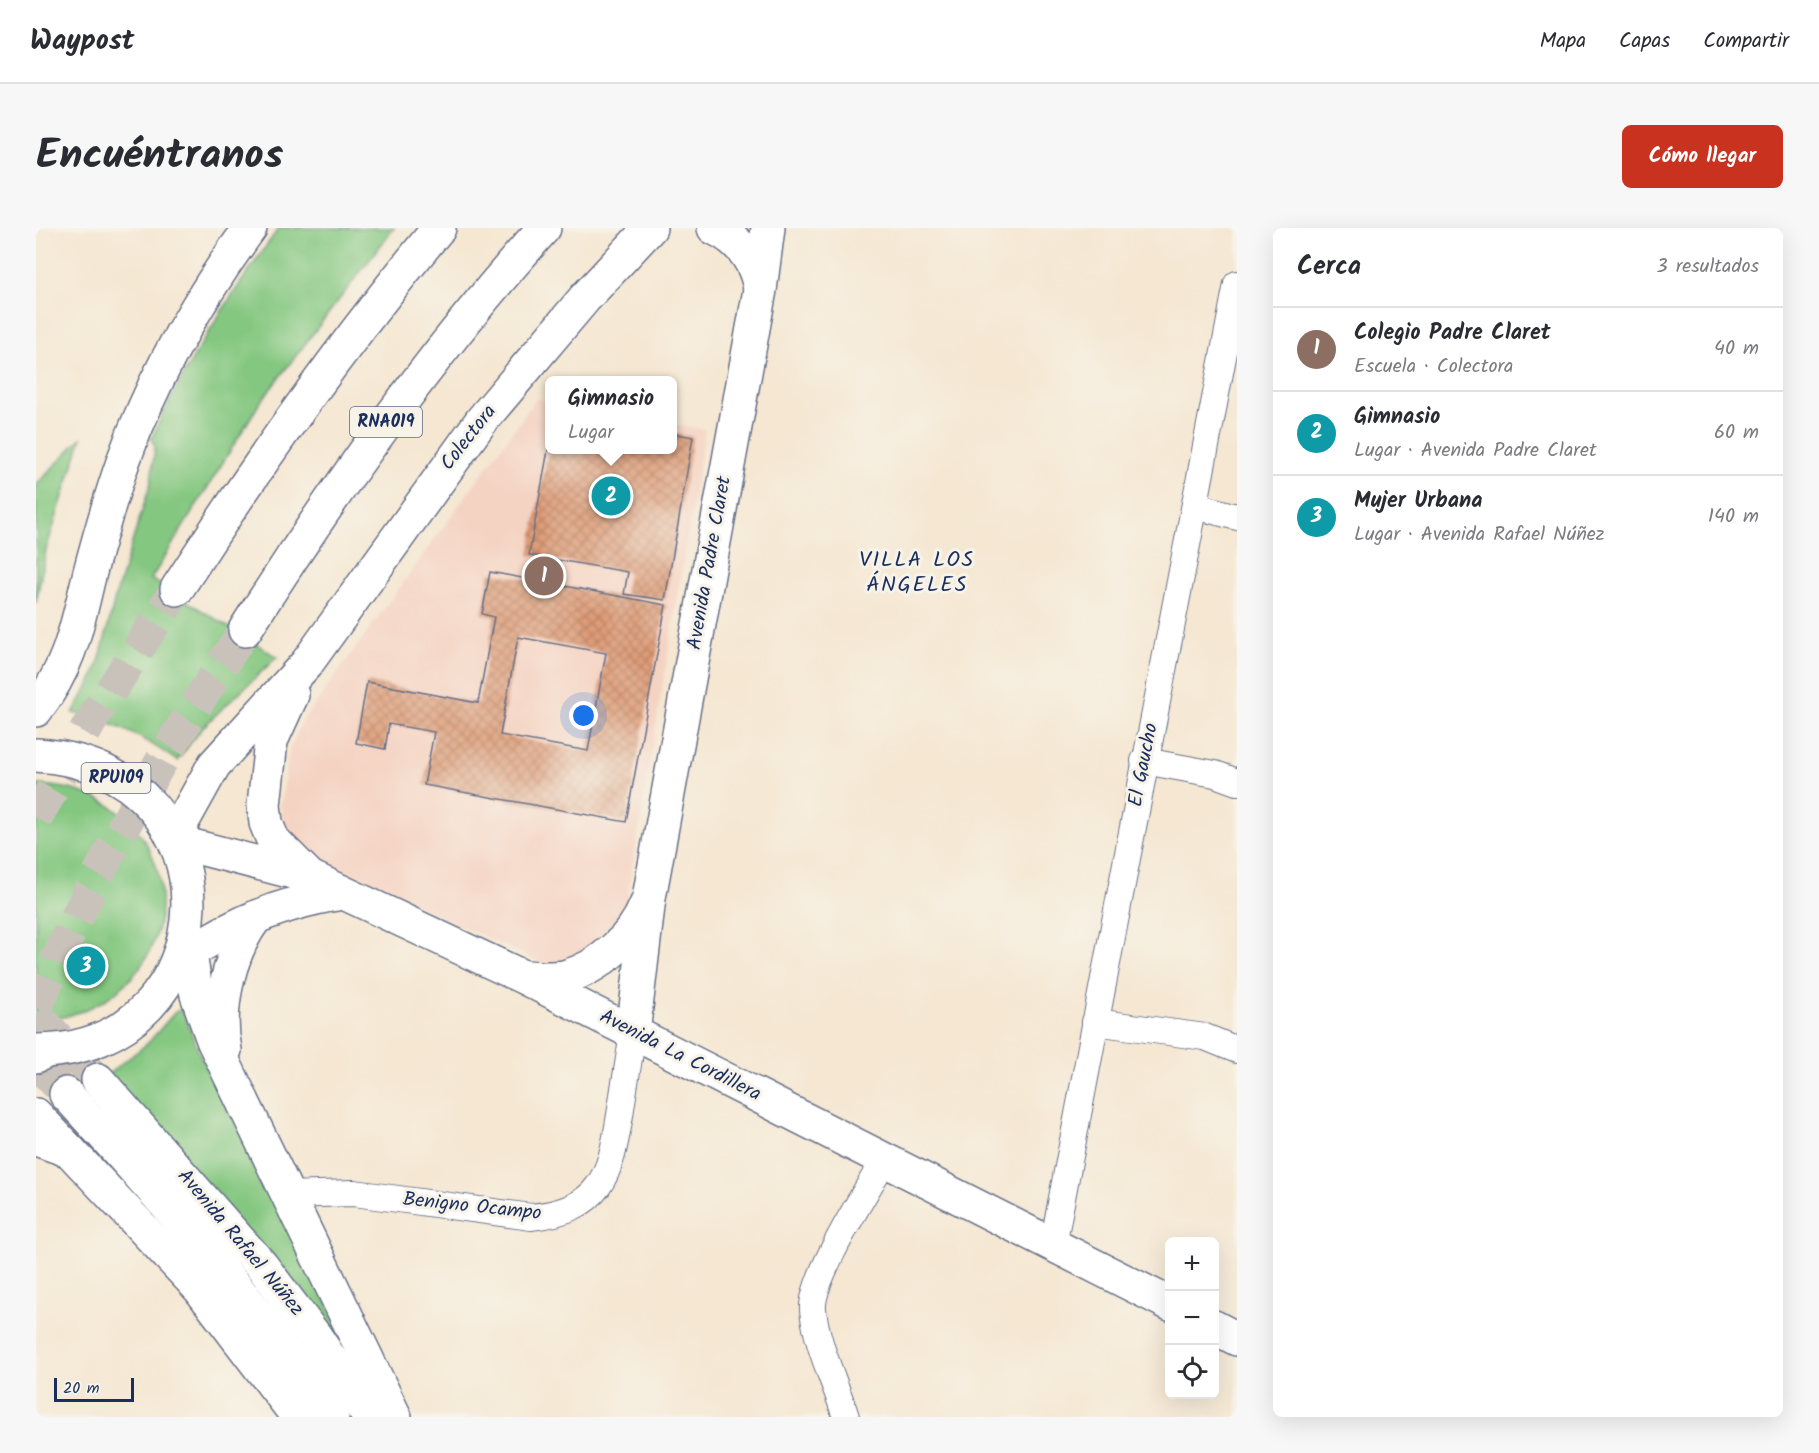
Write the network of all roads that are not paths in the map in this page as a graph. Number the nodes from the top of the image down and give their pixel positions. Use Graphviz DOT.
graph roads {
  1 [pos="250,228"];
  2 [pos="439,228"];
  3 [pos="544,228"];
  4 [pos="714,228"];
  5 [pos="768,228"];
  6 [pos="651,231"];
  7 [pos="1237,284"];
  8 [pos="760,290"];
  9 [pos="1195,506"];
  10 [pos="1237,517"];
  11 [pos="177,589"];
  12 [pos="245,630"];
  13 [pos="307,663"];
  14 [pos="42,702"];
  15 [pos="36,755"];
  16 [pos="1144,761"];
  17 [pos="1237,782"];
  18 [pos="175,840"];
  19 [pos="308,876"];
  20 [pos="343,893"];
  21 [pos="649,898"];
  22 [pos="256,917"];
  23 [pos="184,949"];
  24 [pos="523,976"];
  25 [pos="1095,1022"];
  26 [pos="633,1033"];
  27 [pos="1237,1050"];
  28 [pos="40,1053"];
  29 [pos="231,1078"];
  30 [pos="98,1080"];
  31 [pos="66,1094"];
  32 [pos="36,1115"];
  33 [pos="36,1139"];
  34 [pos="70,1151"];
  35 [pos="884,1160"];
  36 [pos="286,1195"];
  37 [pos="1053,1245"];
  38 [pos="1165,1301"];
  39 [pos="1219,1329"];
  40 [pos="1237,1339"];
  41 [pos="298,1417"];
  42 [pos="332,1417"];
  43 [pos="369,1417"];
  44 [pos="395,1417"];
  45 [pos="846,1417"];
  1 -- 14 [label="main road"];
  2 -- 11 [label="main road"];
  3 -- 12 [label="main road, RNA019"];
  4 -- 8 [label="main road"];
  5 -- 8 [label="main road, Avenida Padre Claret"];
  6 -- 13 [label="main road, Colectora"];
  7 -- 9 [label="street, El Gaucho"];
  8 -- 21 [label="main road, Avenida Padre Claret"];
  9 -- 10 [label="street"];
  9 -- 16 [label="street, El Gaucho"];
  13 -- 18 [label="main road"];
  13 -- 19 [label="main road"];
  15 -- 18 [label="main road, RPU109"];
  16 -- 17 [label="street"];
  16 -- 25 [label="street, El Gaucho"];
  18 -- 19 [label="main road, Avenida La Cordillera"];
  18 -- 23 [label="main road, RPU109"];
  19 -- 20 [label="main road, Avenida La Cordillera"];
  20 -- 22 [label="main road"];
  20 -- 24 [label="main road, Avenida La Cordillera"];
  21 -- 24 [label="main road, Avenida Padre Claret"];
  21 -- 26 [label="main road, Avenida Padre Claret"];
  22 -- 23 [label="main road"];
  22 -- 29 [label="main road"];
  23 -- 28 [label="main road"];
  23 -- 29 [label="main road"];
  24 -- 26 [label="main road, Avenida La Cordillera"];
  25 -- 27 [label="street"];
  25 -- 37 [label="street, El Gaucho"];
  26 -- 35 [label="main road, Avenida La Cordillera"];
  26 -- 36 [label="street, Benigno Ocampo"];
  29 -- 36 [label="main road"];
  30 -- 43 [label="main road, Avenida Rafael Núñez"];
  31 -- 42 [label="main road, Avenida Rafael Núñez"];
  32 -- 34 [label="main road"];
  33 -- 34 [label="main road"];
  34 -- 41 [label="main road"];
  35 -- 37 [label="main road, Avenida La Cordillera"];
  35 -- 45 [label="street"];
  36 -- 44 [label="main road"];
  37 -- 38 [label="main road, Avenida La Cordillera"];
  39 -- 40 [label="main road"];
}
